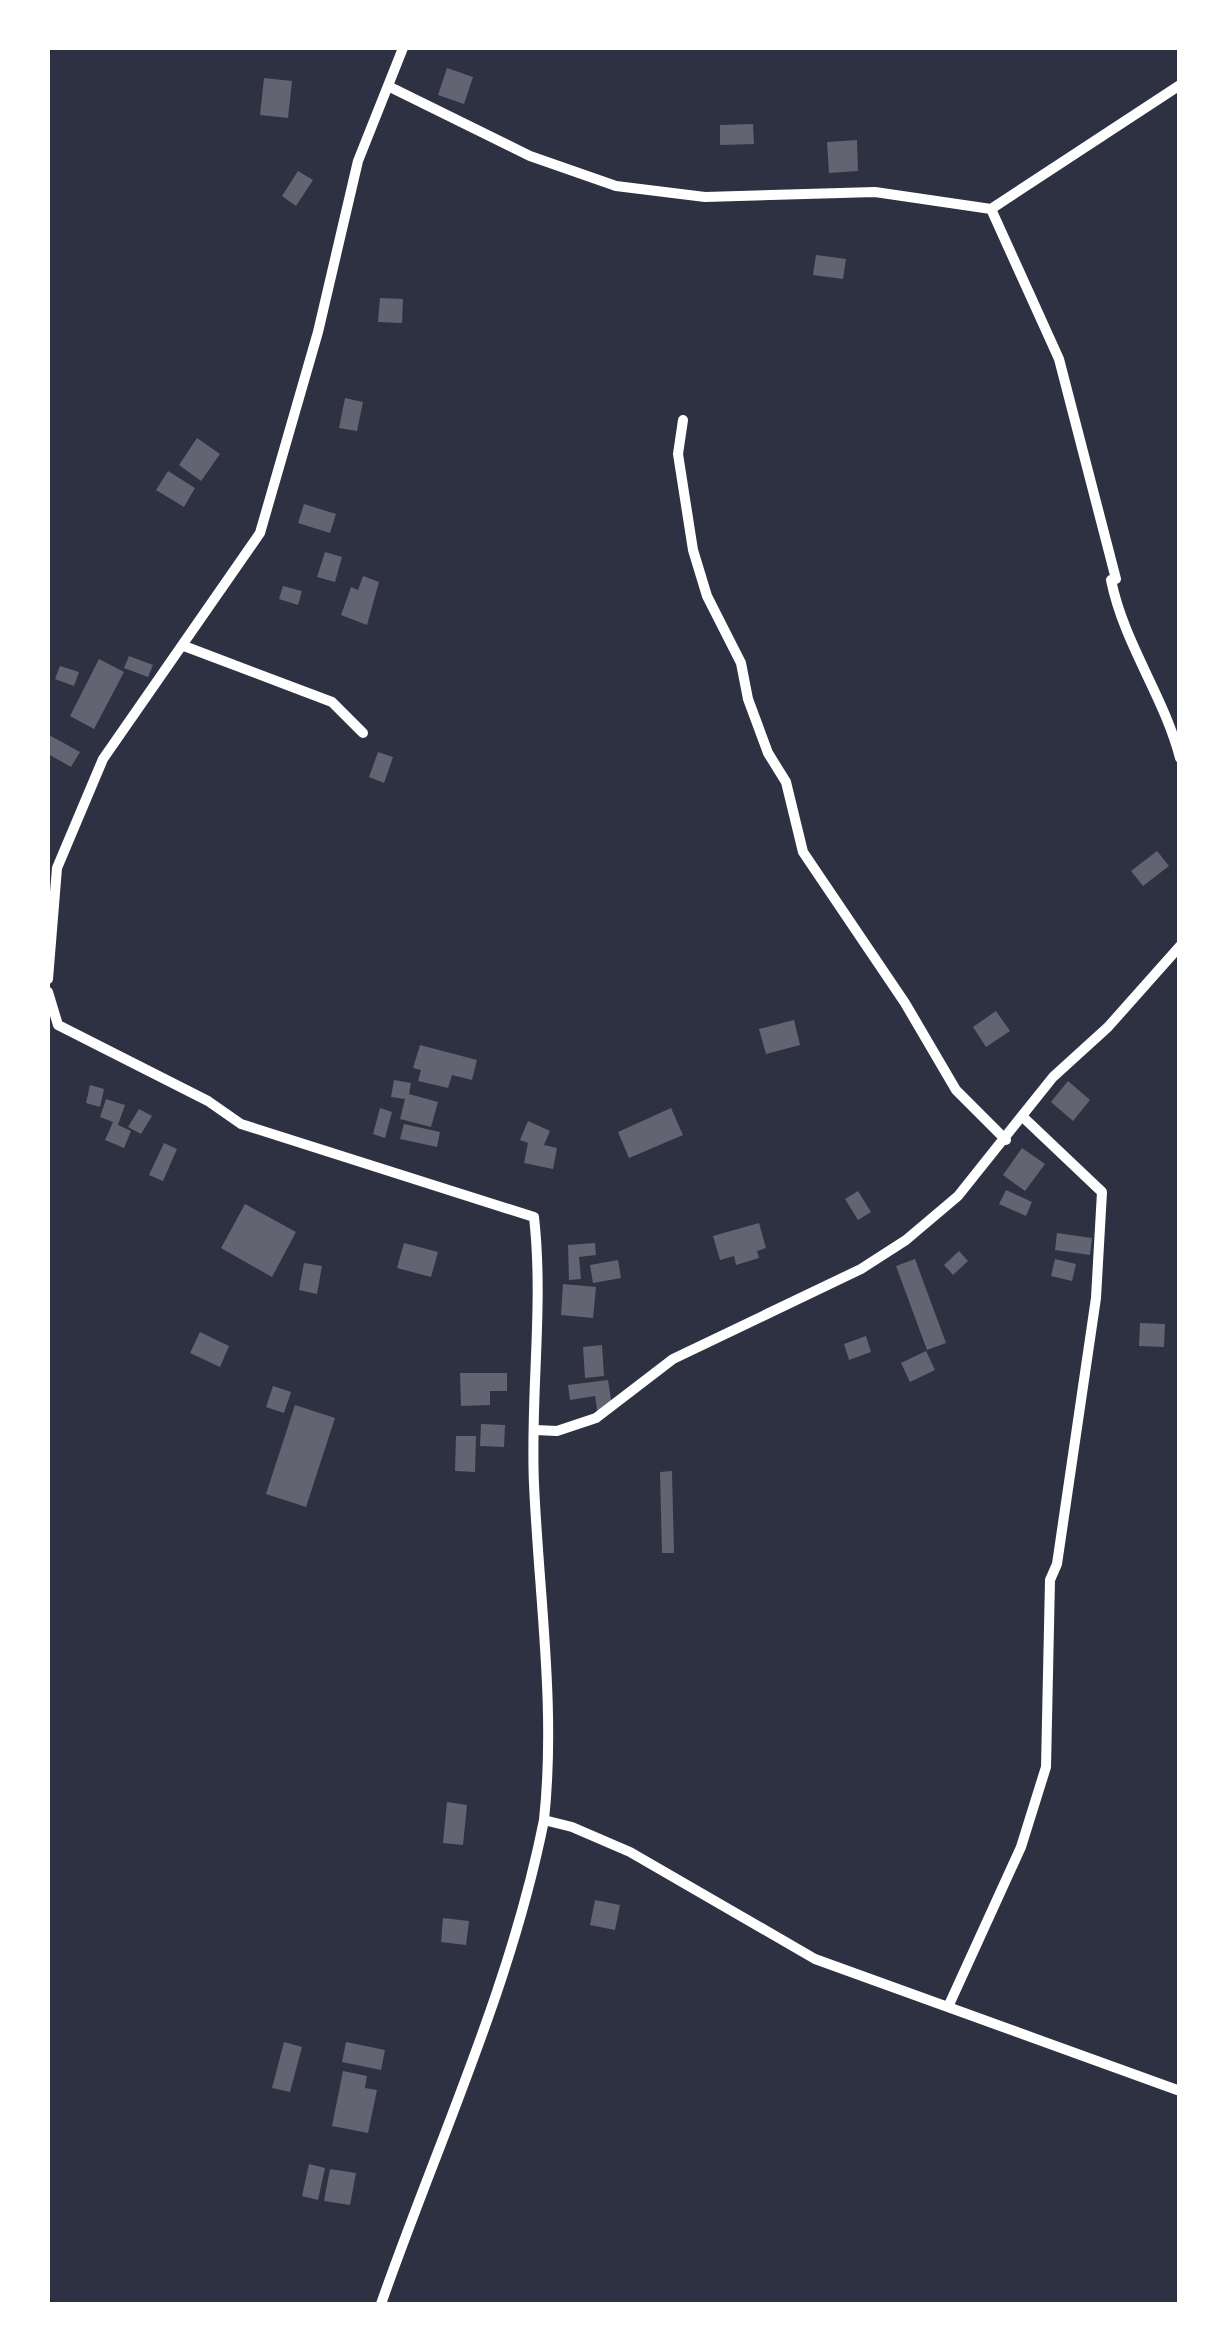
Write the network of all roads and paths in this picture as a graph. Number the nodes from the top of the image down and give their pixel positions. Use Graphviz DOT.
graph roads {
  1 [pos="403,48"];
  2 [pos="1180,85"];
  3 [pos="388,86"];
  4 [pos="991,209"];
  5 [pos="682,420"];
  6 [pos="184,646"];
  7 [pos="362,733"];
  8 [pos="1180,758"];
  9 [pos="1180,946"];
  10 [pos="48,979"];
  11 [pos="48,992"];
  12 [pos="48,1018"];
  13 [pos="58,1024"];
  14 [pos="1024,1118"];
  15 [pos="1006,1140"];
  16 [pos="535,1430"];
  17 [pos="544,1820"];
  18 [pos="948,2007"];
  19 [pos="1180,2092"];
  20 [pos="381,2304"];
  1 -- 3 [label="street"];
  2 -- 4 [label="street"];
  3 -- 4 [label="street"];
  3 -- 6 [label="street"];
  4 -- 8 [label="street"];
  5 -- 15 [label="street"];
  6 -- 7 [label="street"];
  6 -- 10 [label="street"];
  9 -- 14 [label="street"];
  11 -- 13 [label="street"];
  12 -- 13 [label="street"];
  13 -- 16 [label="street"];
  14 -- 15 [label="street"];
  14 -- 18 [label="street"];
  15 -- 16 [label="street"];
  16 -- 17 [label="street"];
  17 -- 18 [label="street"];
  17 -- 20 [label="street"];
  18 -- 19 [label="street"];
}
